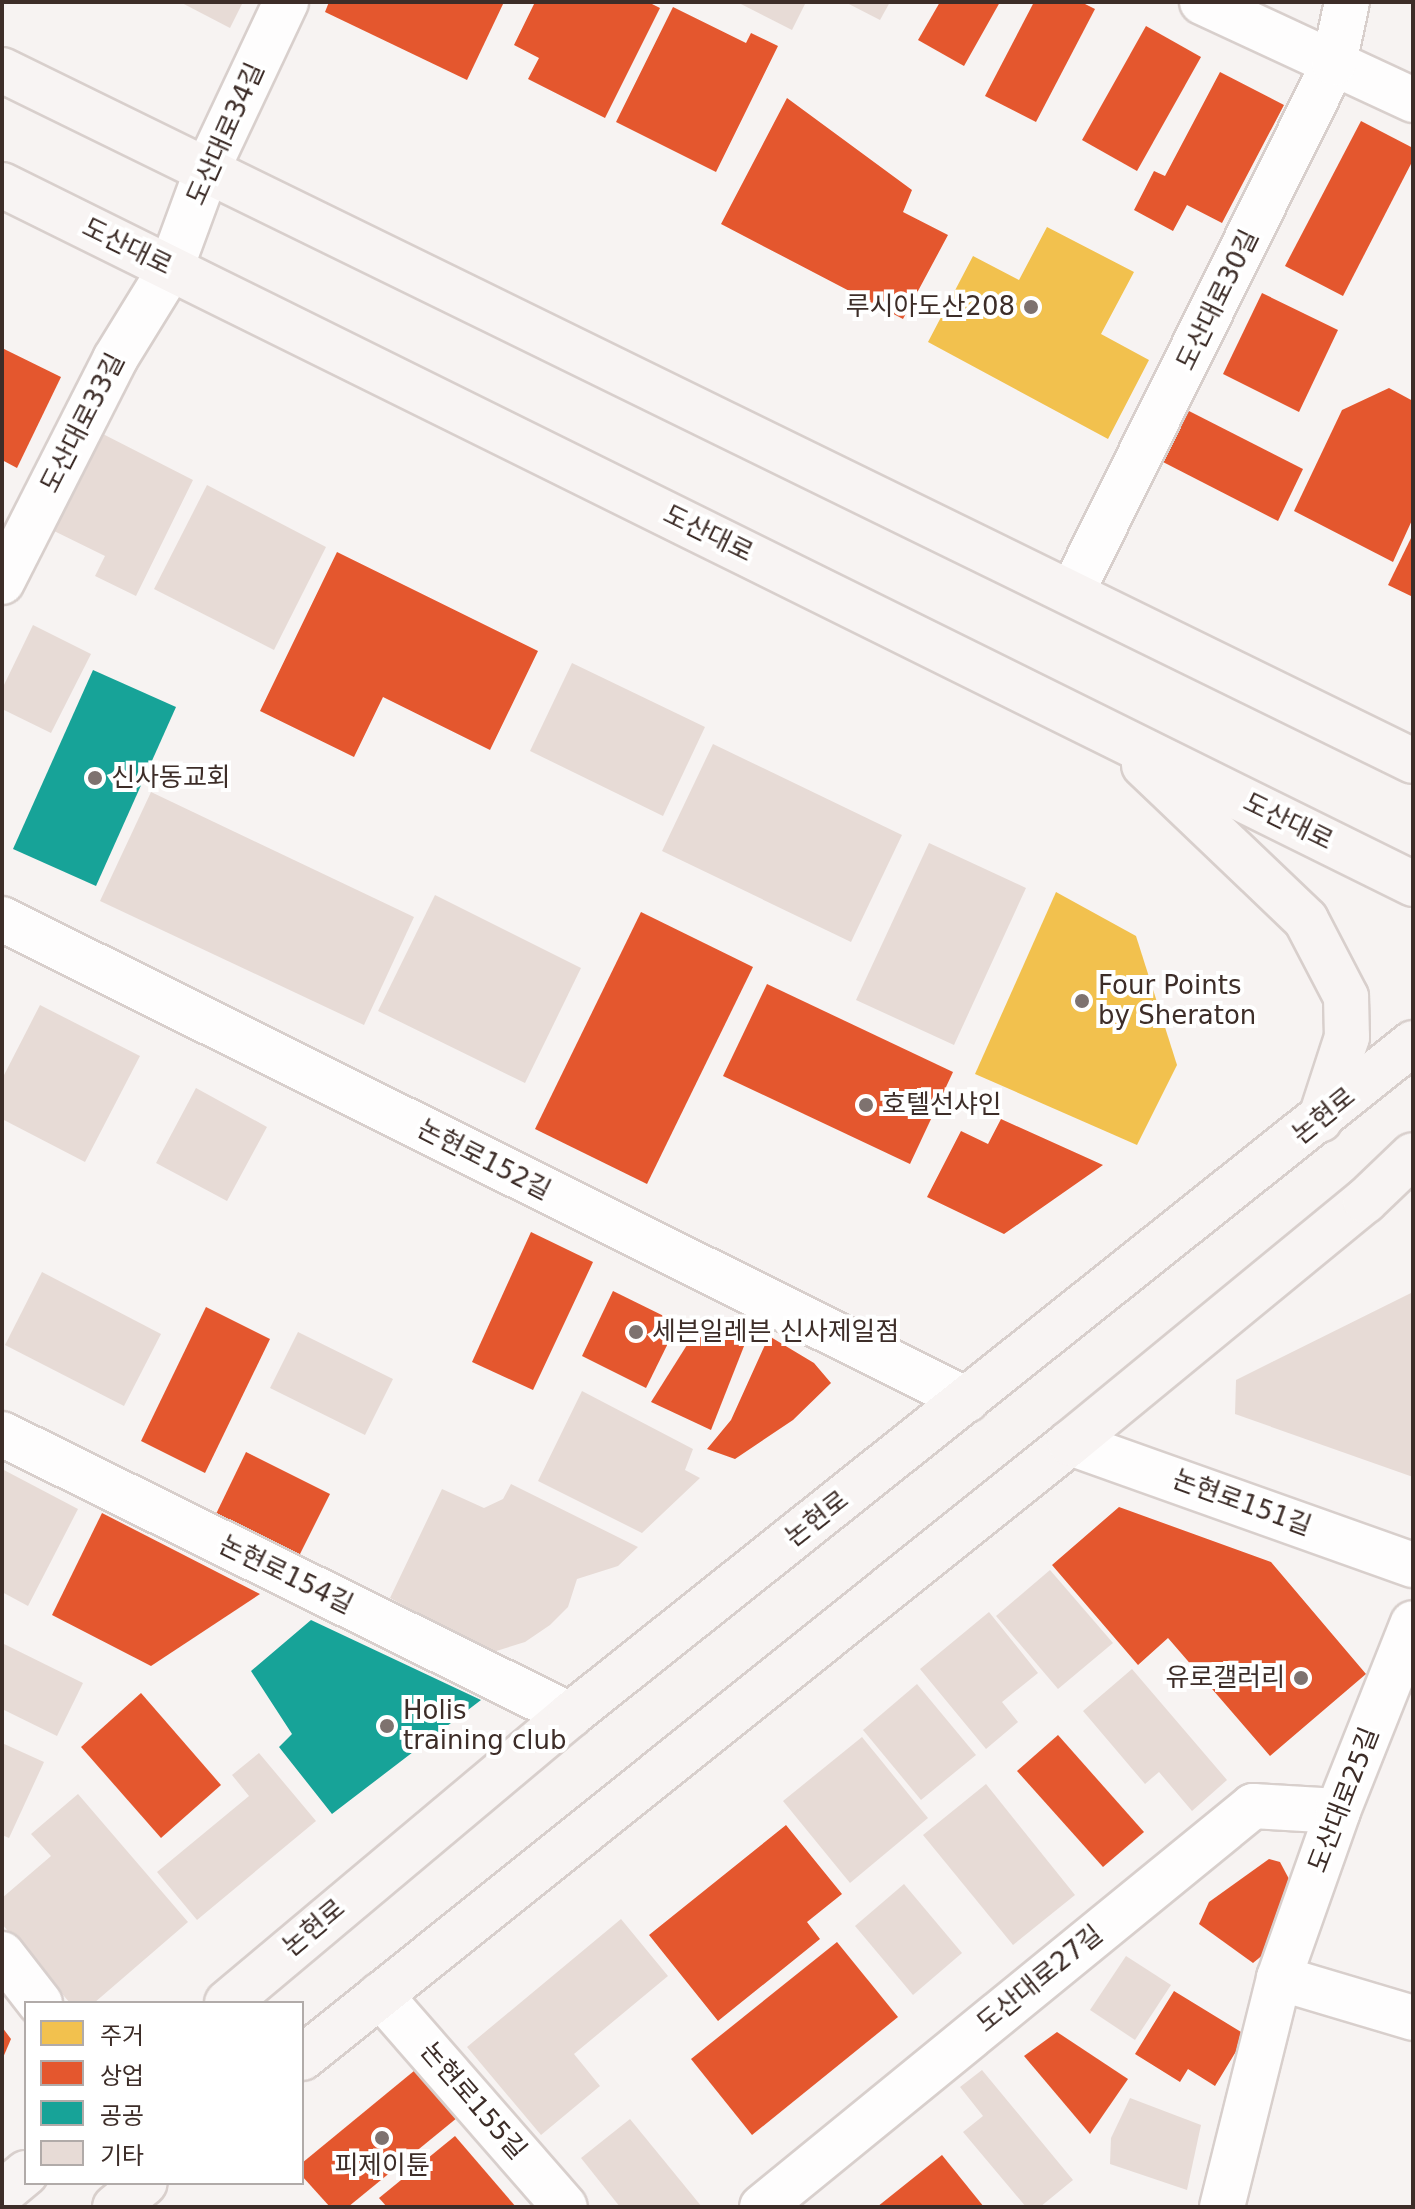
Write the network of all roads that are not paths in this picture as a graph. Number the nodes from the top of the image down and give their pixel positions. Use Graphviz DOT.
graph roads {
  1 [pos="286,2"];
  2 [pos="1202,2"];
  3 [pos="1347,2"];
  4 [pos="1334,63"];
  5 [pos="2,70"];
  6 [pos="1413,100"];
  7 [pos="207,170"];
  8 [pos="2,185"];
  9 [pos="171,268"];
  10 [pos="2,582"];
  11 [pos="1072,592"];
  12 [pos="1110,733"];
  13 [pos="1413,761"];
  14 [pos="1413,884"];
  15 [pos="2,919"];
  16 [pos="1413,1043"];
  17 [pos="1320,1120"];
  18 [pos="1413,1155"];
  19 [pos="1413,1191"];
  20 [pos="1365,1201"];
  21 [pos="967,1400"];
  22 [pos="2,1434"];
  23 [pos="1070,1443"];
  24 [pos="1413,1565"];
  25 [pos="1413,1623"];
  26 [pos="570,1715"];
  27 [pos="1338,1811"];
  28 [pos="2,1954"];
  29 [pos="1279,1978"];
  30 [pos="380,1995"];
  31 [pos="38,2001"];
  32 [pos="229,2001"];
  33 [pos="1413,2018"];
  34 [pos="304,2056"];
  35 [pos="24,2175"];
  36 [pos="142,2185"];
  37 [pos="2,2193"];
  38 [pos="115,2207"];
  39 [pos="565,2207"];
  40 [pos="762,2207"];
  41 [pos="1222,2207"];
  1 -- 7 [label="street, 도산대로34길"];
  2 -- 4 [label="street"];
  3 -- 4 [label="street, 도산대로30길"];
  4 -- 6 [label="street"];
  4 -- 11 [label="street, 도산대로30길"];
  5 -- 7 [label="main road"];
  7 -- 9 [label="street, 도산대로34길"];
  7 -- 11 [label="main road"];
  8 -- 9 [label="main road, 도산대로"];
  9 -- 10 [label="street, 도산대로33길"];
  9 -- 12 [label="main road, 도산대로"];
  11 -- 13 [label="main road"];
  12 -- 14 [label="main road, 도산대로"];
  12 -- 17 [label="main road"];
  15 -- 21 [label="street, 논현로152길"];
  16 -- 17 [label="main road, 논현로"];
  17 -- 21 [label="main road, 논현로"];
  18 -- 20 [label="main road"];
  19 -- 20 [label="main road"];
  20 -- 23 [label="main road"];
  21 -- 26 [label="main road, 논현로"];
  22 -- 26 [label="street, 논현로154길"];
  23 -- 24 [label="street, 논현로151길"];
  23 -- 30 [label="main road"];
  25 -- 27 [label="street, 도산대로25길"];
  26 -- 32 [label="main road, 논현로"];
  27 -- 29 [label="street, 도산대로25길"];
  27 -- 40 [label="street, 도산대로27길"];
  28 -- 31 [label="street"];
  29 -- 33 [label="street"];
  29 -- 41 [label="street, 도산대로25길"];
  30 -- 34 [label="main road"];
  30 -- 39 [label="street, 논현로155길"];
  35 -- 37 [label="main road"];
  36 -- 38 [label="main road"];
}
